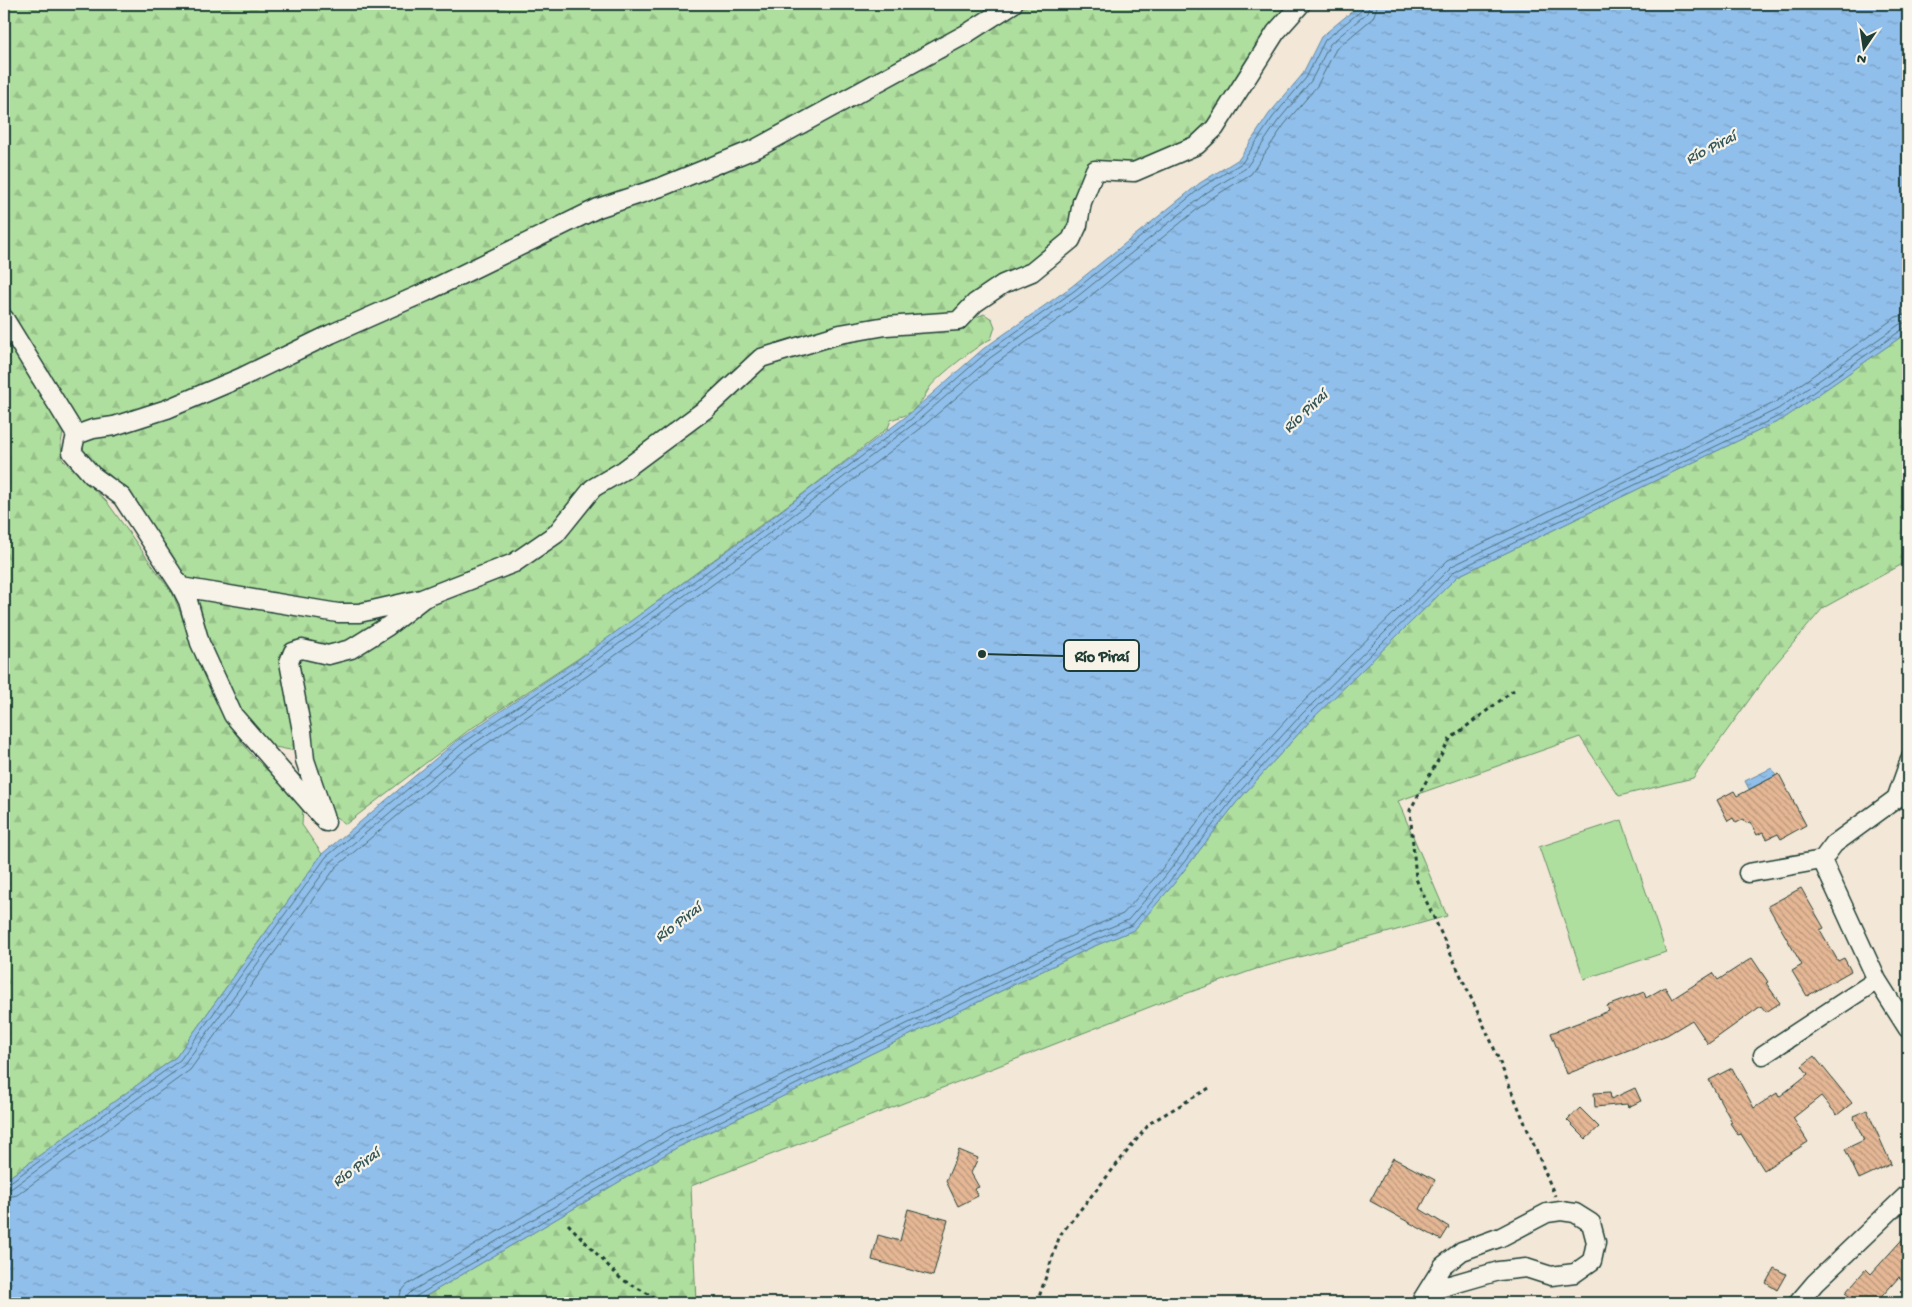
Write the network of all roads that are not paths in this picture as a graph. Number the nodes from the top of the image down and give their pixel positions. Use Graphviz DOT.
graph roads {
  1 [pos="1013,4"];
  2 [pos="1301,4"];
  3 [pos="4,318"];
  4 [pos="76,435"];
  5 [pos="181,587"];
  6 [pos="424,598"];
  7 [pos="1908,752"];
  8 [pos="1908,790"];
  9 [pos="1890,802"];
  10 [pos="1822,860"];
  11 [pos="1748,873"];
  12 [pos="1878,980"];
  13 [pos="1908,1029"];
  14 [pos="1763,1055"];
  15 [pos="1908,1194"];
  16 [pos="1425,1297"];
  17 [pos="1798,1303"];
  1 -- 4 [label="street"];
  2 -- 6 [label="street"];
  3 -- 4 [label="street"];
  4 -- 5 [label="street"];
  5 -- 6 [label="street"];
  5 -- 6 [label="street"];
  7 -- 9 [label="lane"];
  8 -- 9 [label="street"];
  9 -- 10 [label="street"];
  10 -- 11 [label="street"];
  10 -- 12 [label="street"];
  12 -- 13 [label="street"];
  12 -- 14 [label="street"];
  15 -- 17 [label="street"];
  16 -- 16 [label="street"];
}
